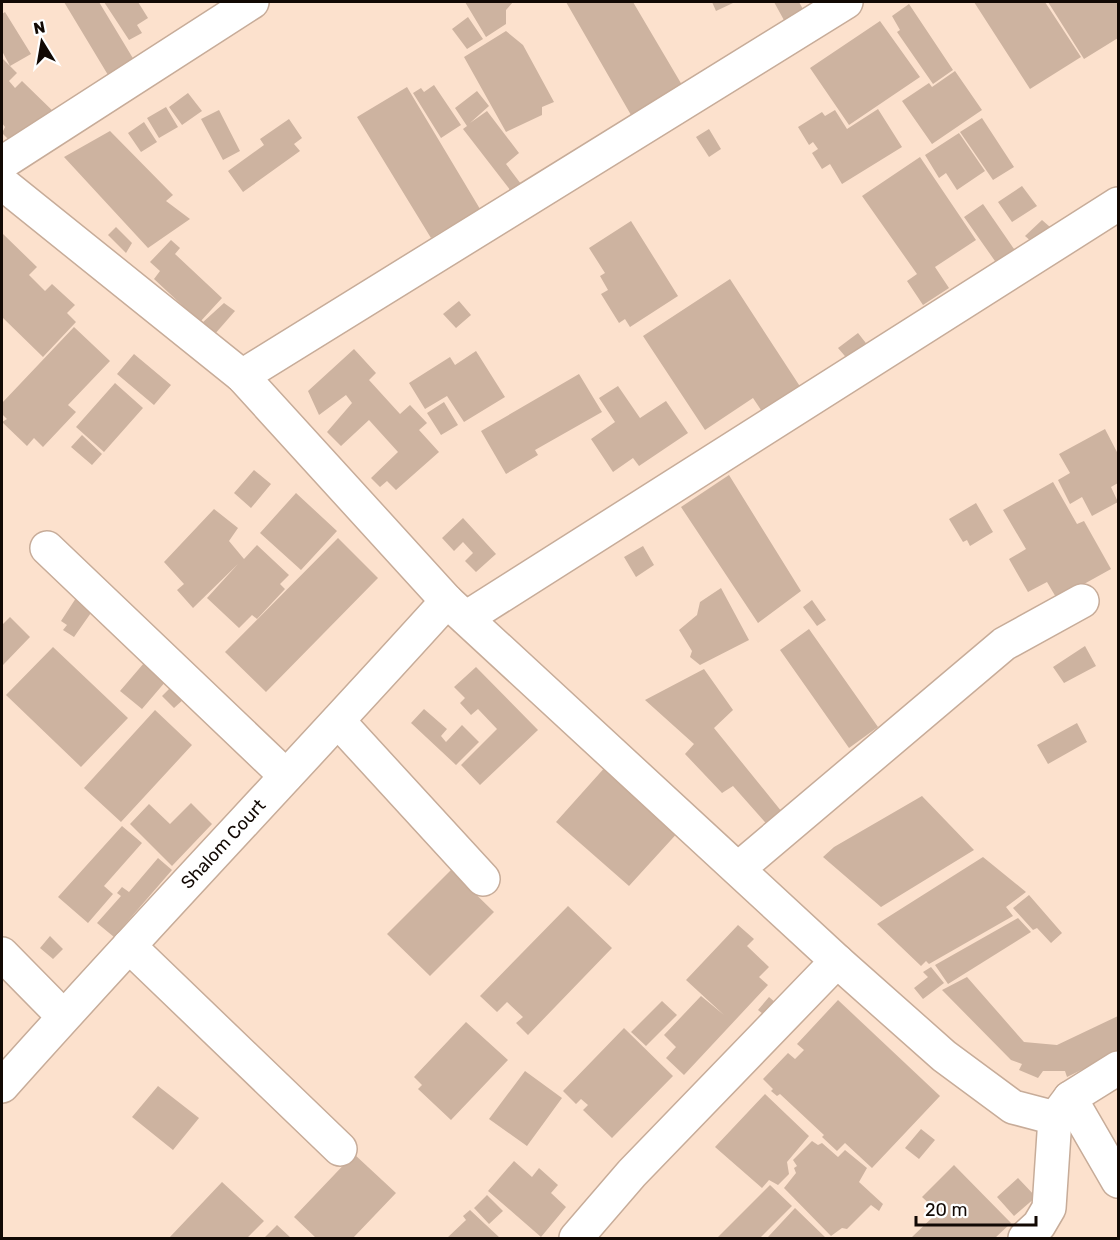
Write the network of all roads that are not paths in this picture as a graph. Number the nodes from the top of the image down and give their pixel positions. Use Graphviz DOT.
graph roads {
  1 [pos="252,2"];
  2 [pos="846,2"];
  3 [pos="2,163"];
  4 [pos="2,183"];
  5 [pos="1119,204"];
  6 [pos="242,376"];
  7 [pos="47,548"];
  8 [pos="1082,601"];
  9 [pos="457,609"];
  10 [pos="338,722"];
  11 [pos="286,776"];
  12 [pos="738,869"];
  13 [pos="483,879"];
  14 [pos="129,946"];
  15 [pos="2,954"];
  16 [pos="837,960"];
  17 [pos="63,1017"];
  18 [pos="1119,1068"];
  19 [pos="2,1086"];
  20 [pos="1063,1108"];
  21 [pos="340,1149"];
  22 [pos="1119,1181"];
  23 [pos="576,1239"];
  24 [pos="1025,1239"];
  1 -- 3 [label="street"];
  2 -- 6 [label="street"];
  4 -- 6 [label="street"];
  5 -- 9 [label="street, Shalom Court"];
  6 -- 9 [label="street"];
  7 -- 11 [label="street"];
  8 -- 12 [label="street"];
  9 -- 10 [label="street, Shalom Court"];
  9 -- 12 [label="street"];
  10 -- 11 [label="street, Shalom Court"];
  10 -- 13 [label="street"];
  11 -- 14 [label="street, Shalom Court"];
  12 -- 16 [label="street"];
  14 -- 17 [label="street, Shalom Court"];
  14 -- 21 [label="street"];
  15 -- 17 [label="street"];
  16 -- 20 [label="street"];
  16 -- 23 [label="street"];
  17 -- 19 [label="street, Shalom Court"];
  18 -- 20 [label="street"];
  20 -- 22 [label="street"];
  20 -- 24 [label="street"];
}
